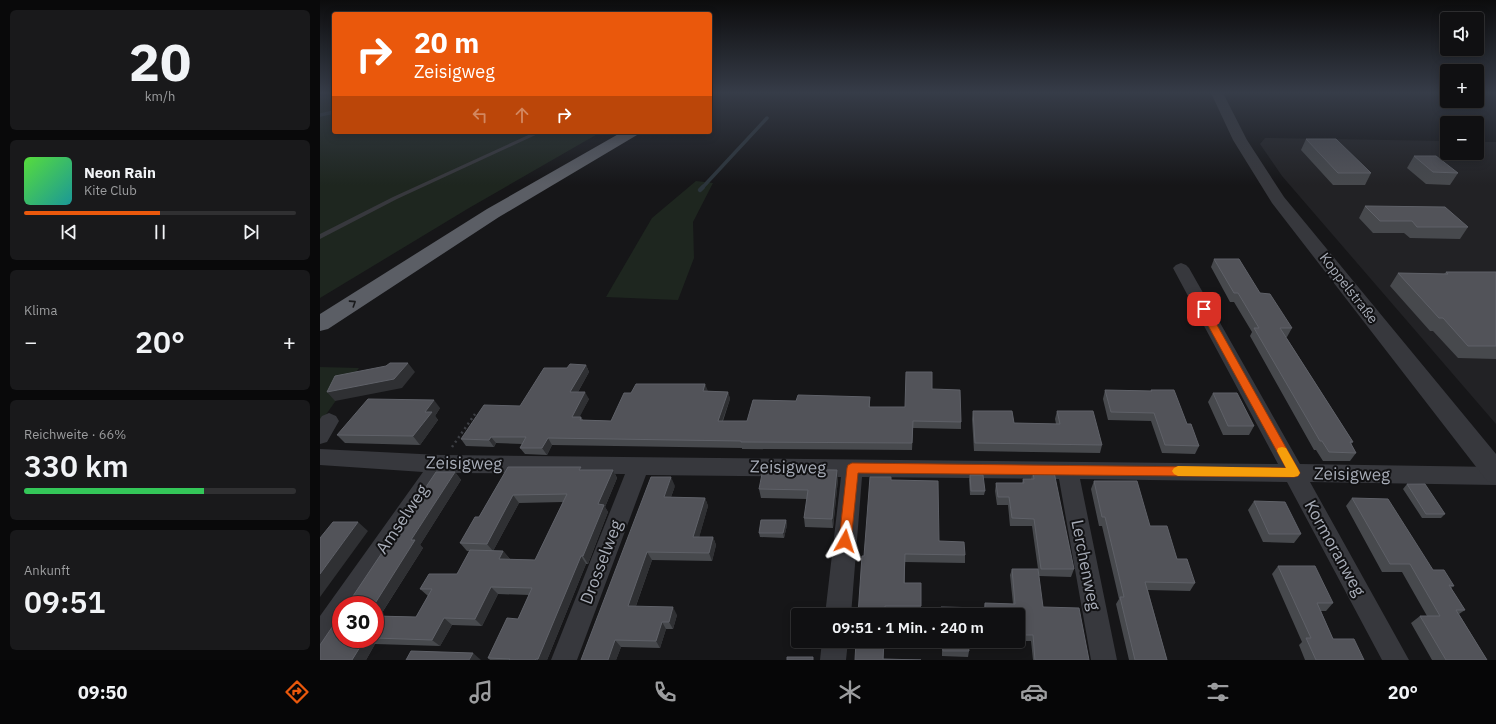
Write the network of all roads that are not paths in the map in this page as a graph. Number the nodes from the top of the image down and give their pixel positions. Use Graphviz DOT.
graph roads {
  1 [pos="1232,124"];
  2 [pos="535,134"];
  3 [pos="610,134"];
  4 [pos="629,134"];
  5 [pos="320,237"];
  6 [pos="1181,268"];
  7 [pos="320,309"];
  8 [pos="320,324"];
  9 [pos="320,457"];
  10 [pos="440,464"];
  11 [pos="638,465"];
  12 [pos="852,468"];
  13 [pos="1068,470"];
  14 [pos="1294,473"];
  15 [pos="1496,475"];
  16 [pos="349,596"];
  17 [pos="839,608"];
  18 [pos="332,621"];
  19 [pos="320,639"];
  20 [pos="834,648"];
  21 [pos="564,660"];
  22 [pos="833,660"];
  23 [pos="1104,660"];
  24 [pos="1396,660"];
  1 -- 15 [label="street, Koppelstraße"];
  2 -- 5 [label="lane"];
  3 -- 7 [label="highway"];
  8 -- 4 [label="highway, one-way"];
  6 -- 14 [label="street, Kormoranweg"];
  9 -- 10 [label="street, Zeisigweg"];
  10 -- 11 [label="street, Zeisigweg"];
  10 -- 16 [label="street, Amselweg"];
  11 -- 12 [label="street, Zeisigweg"];
  11 -- 21 [label="street, Drosselweg"];
  12 -- 13 [label="street, Zeisigweg"];
  12 -- 17 [label="street"];
  13 -- 14 [label="street, Zeisigweg"];
  13 -- 23 [label="street, Lerchenweg"];
  14 -- 15 [label="street, Zeisigweg"];
  14 -- 24 [label="street, Kormoranweg"];
  18 -- 19 [label="street"];
  20 -- 22 [label="street"];
}
